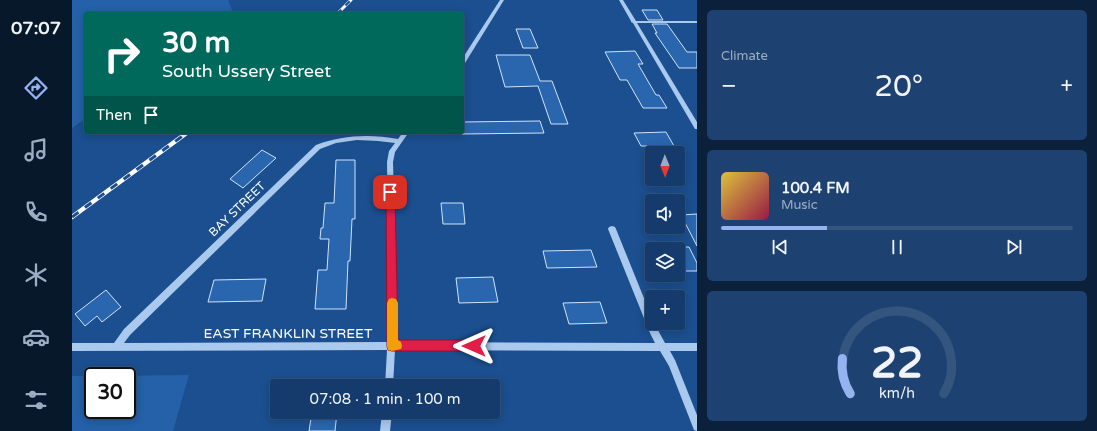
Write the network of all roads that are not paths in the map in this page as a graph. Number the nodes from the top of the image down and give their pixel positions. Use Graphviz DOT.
graph roads {
  1 [pos="502,0"];
  2 [pos="621,0"];
  3 [pos="634,22"];
  4 [pos="697,22"];
  5 [pos="464,60"];
  6 [pos="697,127"];
  7 [pos="404,134"];
  8 [pos="398,142"];
  9 [pos="612,229"];
  10 [pos="392,346"];
  11 [pos="697,346"];
  12 [pos="72,347"];
  13 [pos="116,347"];
  14 [pos="662,347"];
  15 [pos="390,379"];
  16 [pos="386,419"];
  17 [pos="697,427"];
  18 [pos="385,431"];
  1 -- 5 [label="street"];
  2 -- 3 [label="street"];
  3 -- 4 [label="street"];
  3 -- 6 [label="street"];
  7 -- 8 [label="street"];
  8 -- 10 [label="street"];
  8 -- 13 [label="street, BAY STREET"];
  9 -- 14 [label="street"];
  10 -- 13 [label="street, EAST FRANKLIN STREET"];
  10 -- 14 [label="street, EAST FRANKLIN STREET"];
  10 -- 15 [label="street"];
  11 -- 14 [label="street, EAST FRANKLIN STREET"];
  12 -- 13 [label="street, EAST FRANKLIN STREET"];
  14 -- 17 [label="street"];
  16 -- 18 [label="street"];
}
